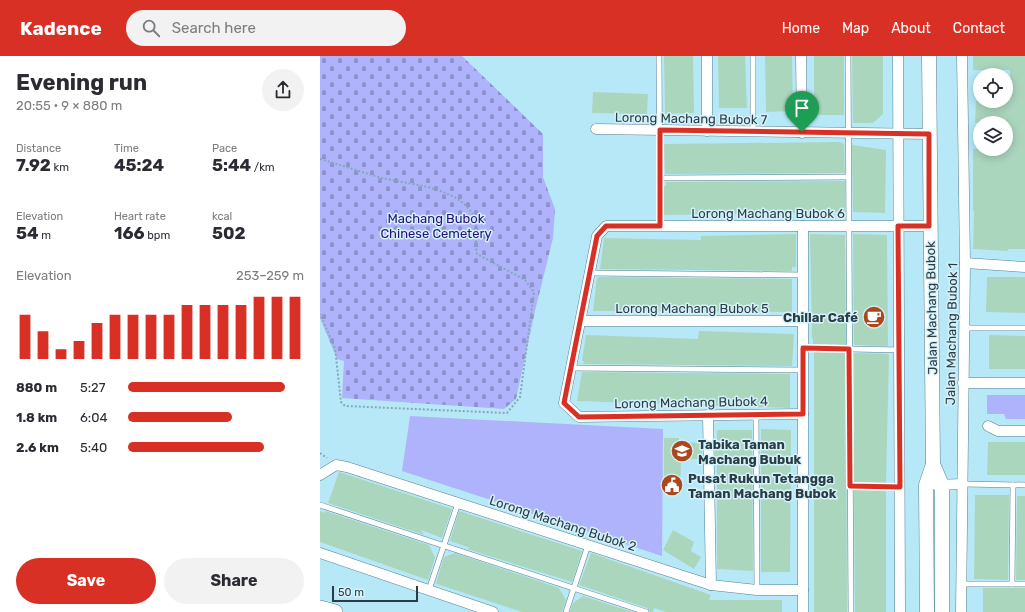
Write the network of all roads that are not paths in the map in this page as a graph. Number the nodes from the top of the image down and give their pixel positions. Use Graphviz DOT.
graph roads {
  1 [pos="660,56"];
  2 [pos="707,56"];
  3 [pos="753,56"];
  4 [pos="801,56"];
  5 [pos="848,56"];
  6 [pos="898,56"];
  7 [pos="928,56"];
  8 [pos="962,56"];
  9 [pos="596,130"];
  10 [pos="660,130"];
  11 [pos="707,131"];
  12 [pos="753,132"];
  13 [pos="802,132"];
  14 [pos="848,133"];
  15 [pos="898,134"];
  16 [pos="929,134"];
  17 [pos="848,177"];
  18 [pos="660,178"];
  19 [pos="660,226"];
  20 [pos="803,226"];
  21 [pos="849,226"];
  22 [pos="898,226"];
  23 [pos="929,226"];
  24 [pos="965,264"];
  25 [pos="1025,267"];
  26 [pos="590,274"];
  27 [pos="803,275"];
  28 [pos="581,320"];
  29 [pos="803,321"];
  30 [pos="964,328"];
  31 [pos="1025,328"];
  32 [pos="803,348"];
  33 [pos="849,349"];
  34 [pos="900,350"];
  35 [pos="571,368"];
  36 [pos="803,370"];
  37 [pos="963,383"];
  38 [pos="1025,383"];
  39 [pos="756,414"];
  40 [pos="803,414"];
  41 [pos="708,415"];
  42 [pos="988,426"];
  43 [pos="1025,431"];
  44 [pos="933,464"];
  45 [pos="320,475"];
  46 [pos="942,484"];
  47 [pos="962,484"];
  48 [pos="926,485"];
  49 [pos="1013,485"];
  50 [pos="1025,485"];
  51 [pos="850,486"];
  52 [pos="900,487"];
  53 [pos="458,503"];
  54 [pos="320,505"];
  55 [pos="444,545"];
  56 [pos="588,545"];
  57 [pos="320,553"];
  58 [pos="961,584"];
  59 [pos="1012,584"];
  60 [pos="1025,584"];
  61 [pos="711,585"];
  62 [pos="573,588"];
  63 [pos="429,590"];
  64 [pos="757,590"];
  65 [pos="803,590"];
  66 [pos="320,608"];
  67 [pos="335,612"];
  68 [pos="493,612"];
  69 [pos="566,612"];
  70 [pos="646,612"];
  71 [pos="803,612"];
  72 [pos="851,612"];
  73 [pos="900,612"];
  74 [pos="927,612"];
  75 [pos="942,612"];
  76 [pos="961,612"];
  1 -- 10 [label="lane"];
  2 -- 11 [label="street"];
  3 -- 12 [label="lane"];
  4 -- 13 [label="street"];
  5 -- 14 [label="lane"];
  6 -- 15 [label="street"];
  7 -- 16 [label="main road, Jalan Machang Bubok"];
  8 -- 24 [label="street, Jalan Machang Bubok 1"];
  9 -- 10 [label="street, Lorong Machang Bubok 7"];
  10 -- 11 [label="street, Lorong Machang Bubok 7"];
  10 -- 18 [label="lane"];
  11 -- 12 [label="street, Lorong Machang Bubok 7"];
  12 -- 13 [label="street, Lorong Machang Bubok 7"];
  13 -- 14 [label="street, Lorong Machang Bubok 7"];
  14 -- 15 [label="street, Lorong Machang Bubok 7"];
  14 -- 17 [label="lane"];
  15 -- 16 [label="street, Lorong Machang Bubok 7"];
  15 -- 22 [label="street"];
  16 -- 23 [label="main road, Jalan Machang Bubok"];
  17 -- 18 [label="lane"];
  17 -- 21 [label="lane"];
  18 -- 19 [label="lane"];
  19 -- 20 [label="street, Lorong Machang Bubok 6"];
  19 -- 26 [label="street, Lorong Machang Bubok 6"];
  20 -- 21 [label="street, Lorong Machang Bubok 6"];
  20 -- 27 [label="street"];
  21 -- 22 [label="street, Lorong Machang Bubok 6"];
  21 -- 33 [label="lane"];
  22 -- 23 [label="street, Lorong Machang Bubok 6"];
  22 -- 34 [label="street"];
  23 -- 44 [label="main road, Jalan Machang Bubok"];
  24 -- 25 [label="street"];
  24 -- 30 [label="street, Jalan Machang Bubok 1"];
  26 -- 27 [label="lane"];
  26 -- 28 [label="street"];
  27 -- 29 [label="street"];
  28 -- 29 [label="street, Lorong Machang Bubok 5"];
  28 -- 35 [label="street"];
  29 -- 32 [label="street"];
  30 -- 31 [label="lane"];
  30 -- 37 [label="street, Jalan Machang Bubok 1"];
  32 -- 33 [label="lane"];
  32 -- 36 [label="street"];
  33 -- 34 [label="lane"];
  33 -- 51 [label="lane"];
  34 -- 52 [label="street"];
  35 -- 36 [label="lane"];
  35 -- 41 [label="street, Lorong Machang Bubok 4"];
  36 -- 40 [label="street"];
  37 -- 38 [label="street"];
  37 -- 47 [label="street, Jalan Machang Bubok 1"];
  39 -- 40 [label="street, Lorong Machang Bubok 4"];
  39 -- 41 [label="street, Lorong Machang Bubok 4"];
  39 -- 64 [label="lane"];
  40 -- 65 [label="street"];
  41 -- 61 [label="street"];
  42 -- 43 [label="street"];
  44 -- 46 [label="main road, Jalan Machang Bubok"];
  44 -- 48 [label="main road, Jalan Machang Bubok"];
  45 -- 53 [label="street, Lorong Machang Bubok 2"];
  46 -- 47 [label="street"];
  46 -- 48 [label="street"];
  46 -- 75 [label="main road, Jalan Machang Bubok"];
  47 -- 49 [label="lane"];
  47 -- 58 [label="street, Jalan Machang Bubok 1"];
  48 -- 74 [label="main road, Jalan Machang Bubok"];
  49 -- 50 [label="lane"];
  49 -- 59 [label="lane"];
  51 -- 52 [label="lane"];
  51 -- 72 [label="lane"];
  52 -- 73 [label="street"];
  53 -- 55 [label="lane"];
  53 -- 56 [label="street, Lorong Machang Bubok 2"];
  54 -- 55 [label="lane"];
  55 -- 62 [label="lane"];
  55 -- 63 [label="lane"];
  56 -- 61 [label="street, Lorong Machang Bubok 2"];
  56 -- 62 [label="lane"];
  57 -- 63 [label="street"];
  58 -- 59 [label="lane"];
  58 -- 76 [label="street, Jalan Machang Bubok 1"];
  59 -- 60 [label="lane"];
  61 -- 64 [label="street, Lorong Machang Bubok 2"];
  62 -- 69 [label="lane"];
  62 -- 70 [label="lane"];
  63 -- 68 [label="street"];
  64 -- 65 [label="street, Lorong Machang Bubok 2"];
  65 -- 71 [label="street"];
  66 -- 67 [label="main road"];
}
